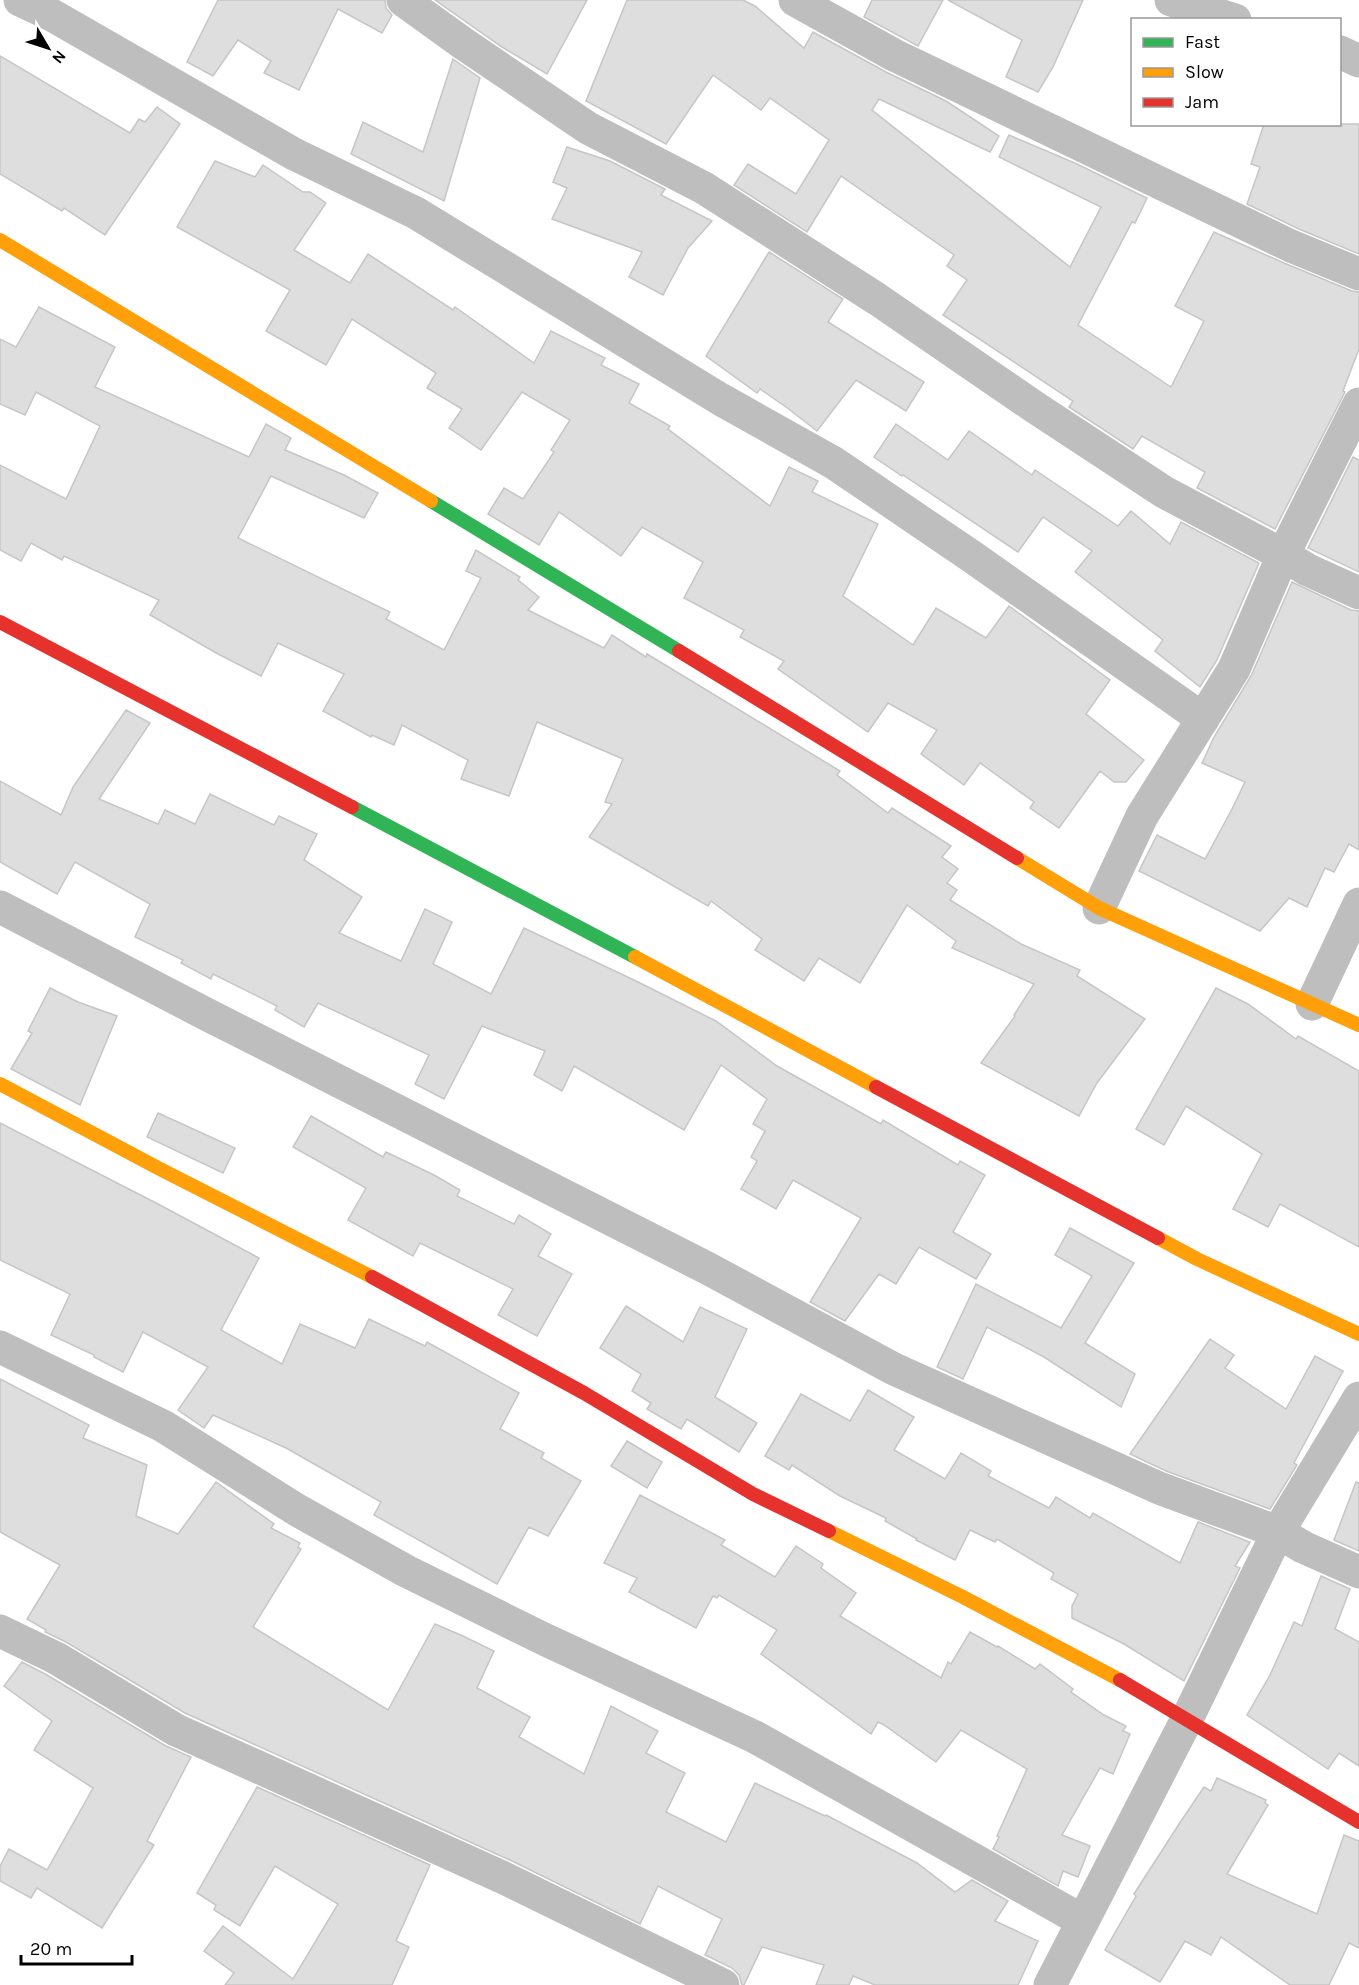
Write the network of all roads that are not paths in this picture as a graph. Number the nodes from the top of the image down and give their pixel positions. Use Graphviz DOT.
graph roads {
  1 [pos="20,0"];
  2 [pos="403,0"];
  3 [pos="795,0"];
  4 [pos="1171,0"];
  5 [pos="1229,18"];
  6 [pos="1341,52"];
  7 [pos="1359,61"];
  8 [pos="0,240"];
  9 [pos="1359,274"];
  10 [pos="1359,404"];
  11 [pos="1283,555"];
  12 [pos="1359,593"];
  13 [pos="0,622"];
  14 [pos="1203,719"];
  15 [pos="1359,904"];
  16 [pos="0,907"];
  17 [pos="1099,908"];
  18 [pos="1312,1004"];
  19 [pos="1359,1025"];
  20 [pos="0,1084"];
  21 [pos="1359,1334"];
  22 [pos="0,1347"];
  23 [pos="1359,1398"];
  24 [pos="1278,1532"];
  25 [pos="1359,1572"];
  26 [pos="0,1631"];
  27 [pos="1187,1719"];
  28 [pos="1359,1822"];
  29 [pos="1083,1921"];
  30 [pos="1059,1982"];
  31 [pos="723,1985"];
  1 -- 14 [label="street"];
  2 -- 11 [label="street"];
  3 -- 9 [label="street"];
  4 -- 5 [label="street"];
  6 -- 7 [label="street"];
  8 -- 17 [label="street"];
  10 -- 11 [label="street"];
  11 -- 12 [label="street"];
  11 -- 14 [label="street"];
  13 -- 21 [label="street"];
  14 -- 17 [label="street"];
  15 -- 18 [label="street"];
  16 -- 24 [label="street"];
  17 -- 18 [label="street"];
  18 -- 19 [label="street"];
  20 -- 27 [label="street"];
  22 -- 29 [label="street"];
  23 -- 24 [label="street"];
  24 -- 25 [label="street"];
  24 -- 27 [label="street"];
  26 -- 31 [label="street"];
  27 -- 28 [label="street"];
  27 -- 29 [label="street"];
  29 -- 30 [label="street"];
}
